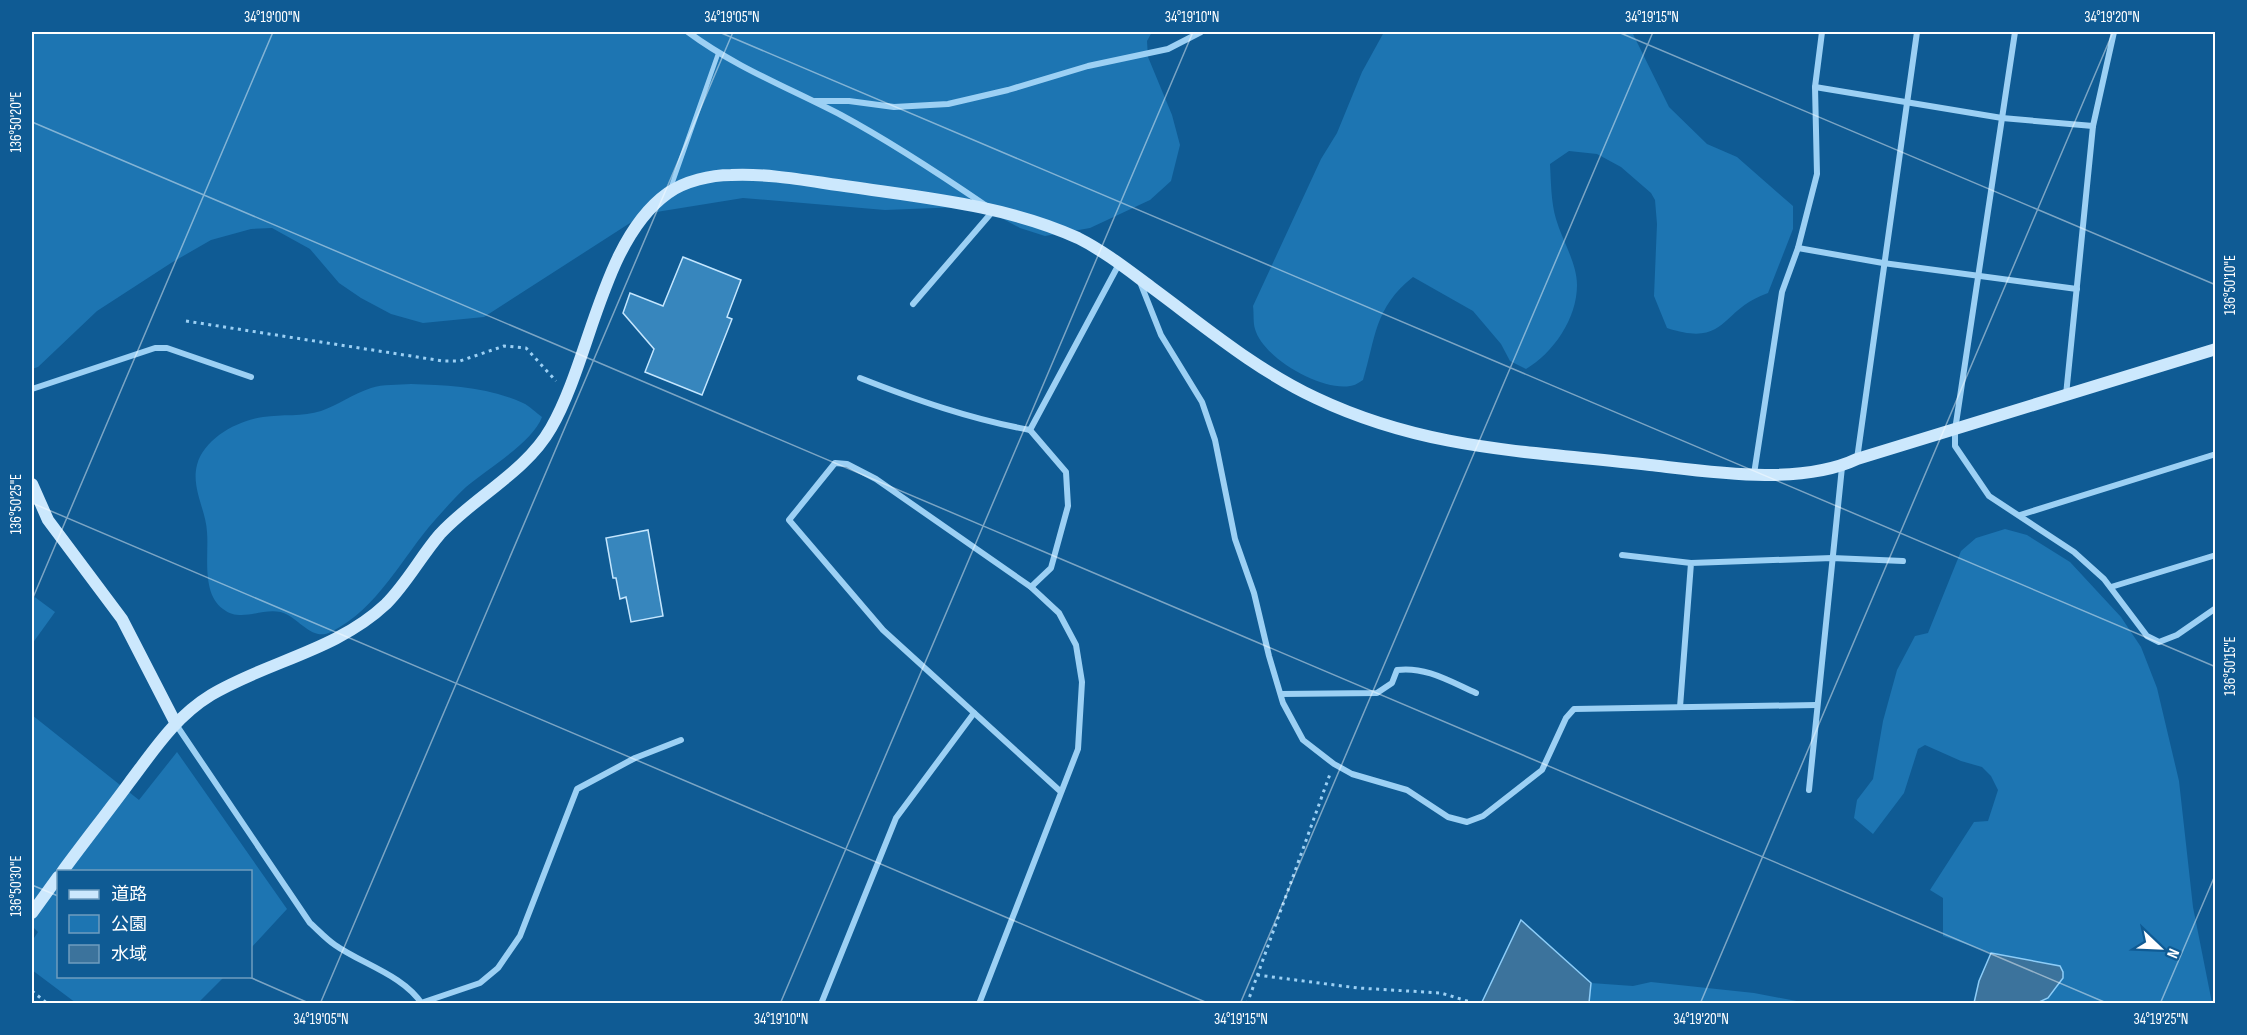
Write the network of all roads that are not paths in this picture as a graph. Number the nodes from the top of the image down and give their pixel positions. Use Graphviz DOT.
graph roads {
  1 [pos="688,32"];
  2 [pos="1201,32"];
  3 [pos="1822,32"];
  4 [pos="1917,32"];
  5 [pos="2015,32"];
  6 [pos="2114,32"];
  7 [pos="718,54"];
  8 [pos="1815,87"];
  9 [pos="813,101"];
  10 [pos="1906,102"];
  11 [pos="2002,118"];
  12 [pos="2093,126"];
  13 [pos="670,192"];
  14 [pos="993,211"];
  15 [pos="1798,248"];
  16 [pos="1883,263"];
  17 [pos="1119,264"];
  18 [pos="1978,276"];
  19 [pos="1138,277"];
  20 [pos="2077,289"];
  21 [pos="913,304"];
  22 [pos="2216,349"];
  23 [pos="251,377"];
  24 [pos="860,378"];
  25 [pos="32,389"];
  26 [pos="2066,395"];
  27 [pos="1030,430"];
  28 [pos="1955,430"];
  29 [pos="2216,454"];
  30 [pos="1857,459"];
  31 [pos="1842,467"];
  32 [pos="1754,474"];
  33 [pos="32,484"];
  34 [pos="2020,515"];
  35 [pos="1622,555"];
  36 [pos="2216,555"];
  37 [pos="1832,558"];
  38 [pos="1903,561"];
  39 [pos="1691,563"];
  40 [pos="1031,587"];
  41 [pos="2111,587"];
  42 [pos="2216,608"];
  43 [pos="1476,693"];
  44 [pos="1281,694"];
  45 [pos="1816,705"];
  46 [pos="1680,707"];
  47 [pos="974,713"];
  48 [pos="175,722"];
  49 [pos="681,740"];
  50 [pos="1809,790"];
  51 [pos="1060,791"];
  52 [pos="64,870"];
  53 [pos="57,878"];
  54 [pos="32,913"];
  55 [pos="422,1003"];
  56 [pos="820,1004"];
  57 [pos="979,1004"];
  1 -- 7 [label="street"];
  2 -- 9 [label="street"];
  3 -- 8 [label="street"];
  4 -- 10 [label="street"];
  5 -- 11 [label="street"];
  6 -- 12 [label="street"];
  7 -- 9 [label="street"];
  7 -- 13 [label="lane"];
  8 -- 10 [label="street"];
  8 -- 15 [label="street"];
  9 -- 14 [label="street"];
  10 -- 11 [label="street"];
  10 -- 16 [label="street"];
  11 -- 12 [label="street"];
  11 -- 18 [label="street"];
  12 -- 20 [label="street"];
  13 -- 14 [label="street"];
  13 -- 48 [label="street"];
  14 -- 17 [label="street"];
  14 -- 21 [label="street"];
  15 -- 16 [label="street"];
  15 -- 32 [label="street"];
  16 -- 18 [label="street"];
  16 -- 30 [label="street"];
  17 -- 19 [label="street"];
  17 -- 27 [label="street"];
  18 -- 20 [label="street"];
  18 -- 28 [label="street"];
  19 -- 32 [label="street"];
  19 -- 44 [label="street"];
  20 -- 26 [label="street"];
  22 -- 26 [label="street"];
  23 -- 25 [label="street"];
  24 -- 27 [label="street"];
  26 -- 28 [label="street"];
  27 -- 40 [label="street"];
  28 -- 30 [label="street"];
  28 -- 34 [label="street"];
  29 -- 34 [label="street"];
  30 -- 31 [label="street"];
  31 -- 32 [label="street"];
  31 -- 37 [label="street"];
  33 -- 48 [label="street"];
  34 -- 41 [label="street"];
  35 -- 39 [label="street"];
  36 -- 41 [label="street"];
  37 -- 38 [label="street"];
  37 -- 39 [label="street"];
  37 -- 45 [label="street"];
  39 -- 46 [label="street"];
  40 -- 47 [label="street"];
  40 -- 51 [label="street"];
  41 -- 42 [label="street"];
  43 -- 44 [label="street"];
  44 -- 46 [label="street"];
  45 -- 46 [label="street"];
  45 -- 50 [label="street"];
  47 -- 51 [label="street"];
  47 -- 56 [label="street"];
  48 -- 52 [label="street"];
  48 -- 55 [label="street"];
  49 -- 55 [label="street"];
  51 -- 57 [label="street"];
  53 -- 54 [label="street"];
}
